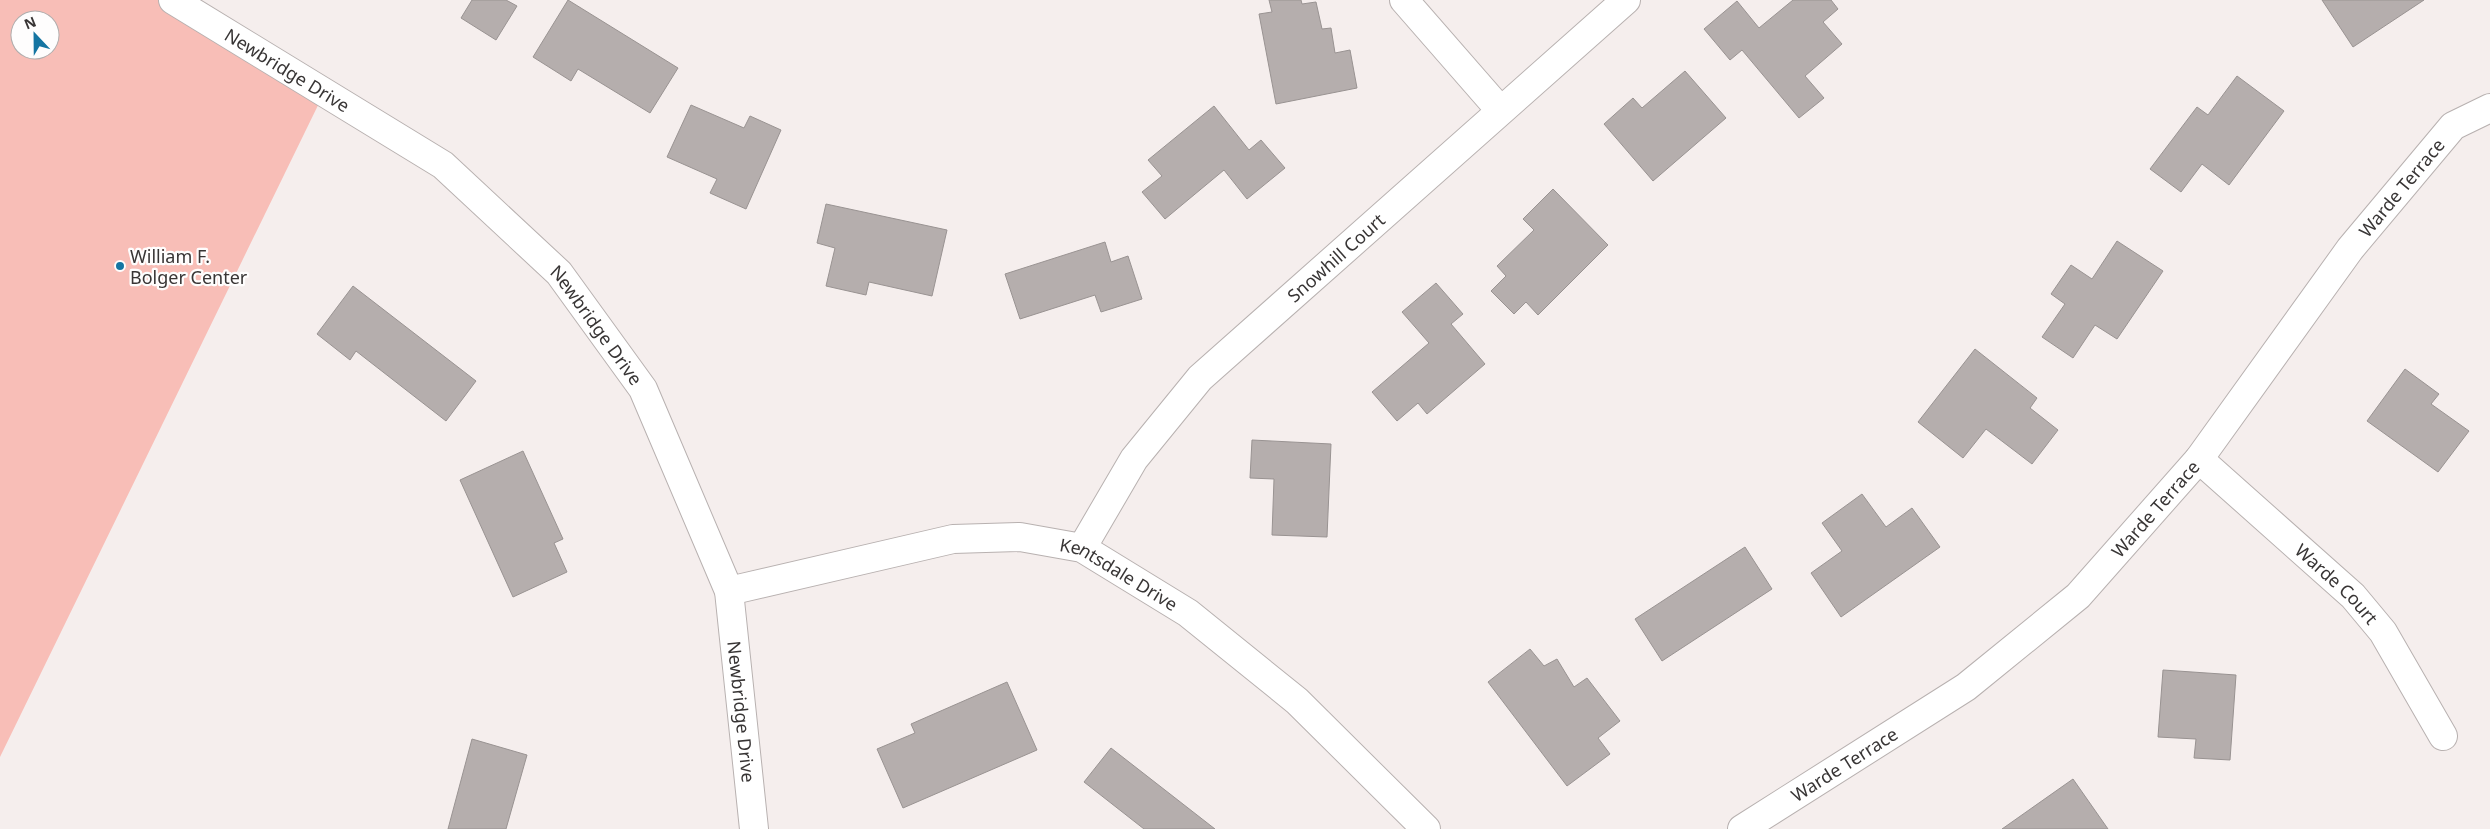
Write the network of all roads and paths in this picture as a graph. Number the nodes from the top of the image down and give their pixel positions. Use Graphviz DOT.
graph roads {
  1 [pos="173,0"];
  2 [pos="1404,0"];
  3 [pos="1626,0"];
  4 [pos="2490,108"];
  5 [pos="1500,110"];
  6 [pos="2199,459"];
  7 [pos="1082,548"];
  8 [pos="729,591"];
  9 [pos="2443,736"];
  10 [pos="754,829"];
  11 [pos="1426,829"];
  12 [pos="1742,829"];
  1 -- 8 [label="street, Newbridge Drive"];
  2 -- 5 [label="street"];
  3 -- 5 [label="street, Snowhill Court"];
  4 -- 6 [label="street, Warde Terrace"];
  5 -- 7 [label="street, Snowhill Court"];
  6 -- 9 [label="street, Warde Court"];
  6 -- 12 [label="street, Warde Terrace"];
  7 -- 8 [label="street, Kentsdale Drive"];
  7 -- 11 [label="street, Kentsdale Drive"];
  8 -- 10 [label="street, Newbridge Drive"];
}
